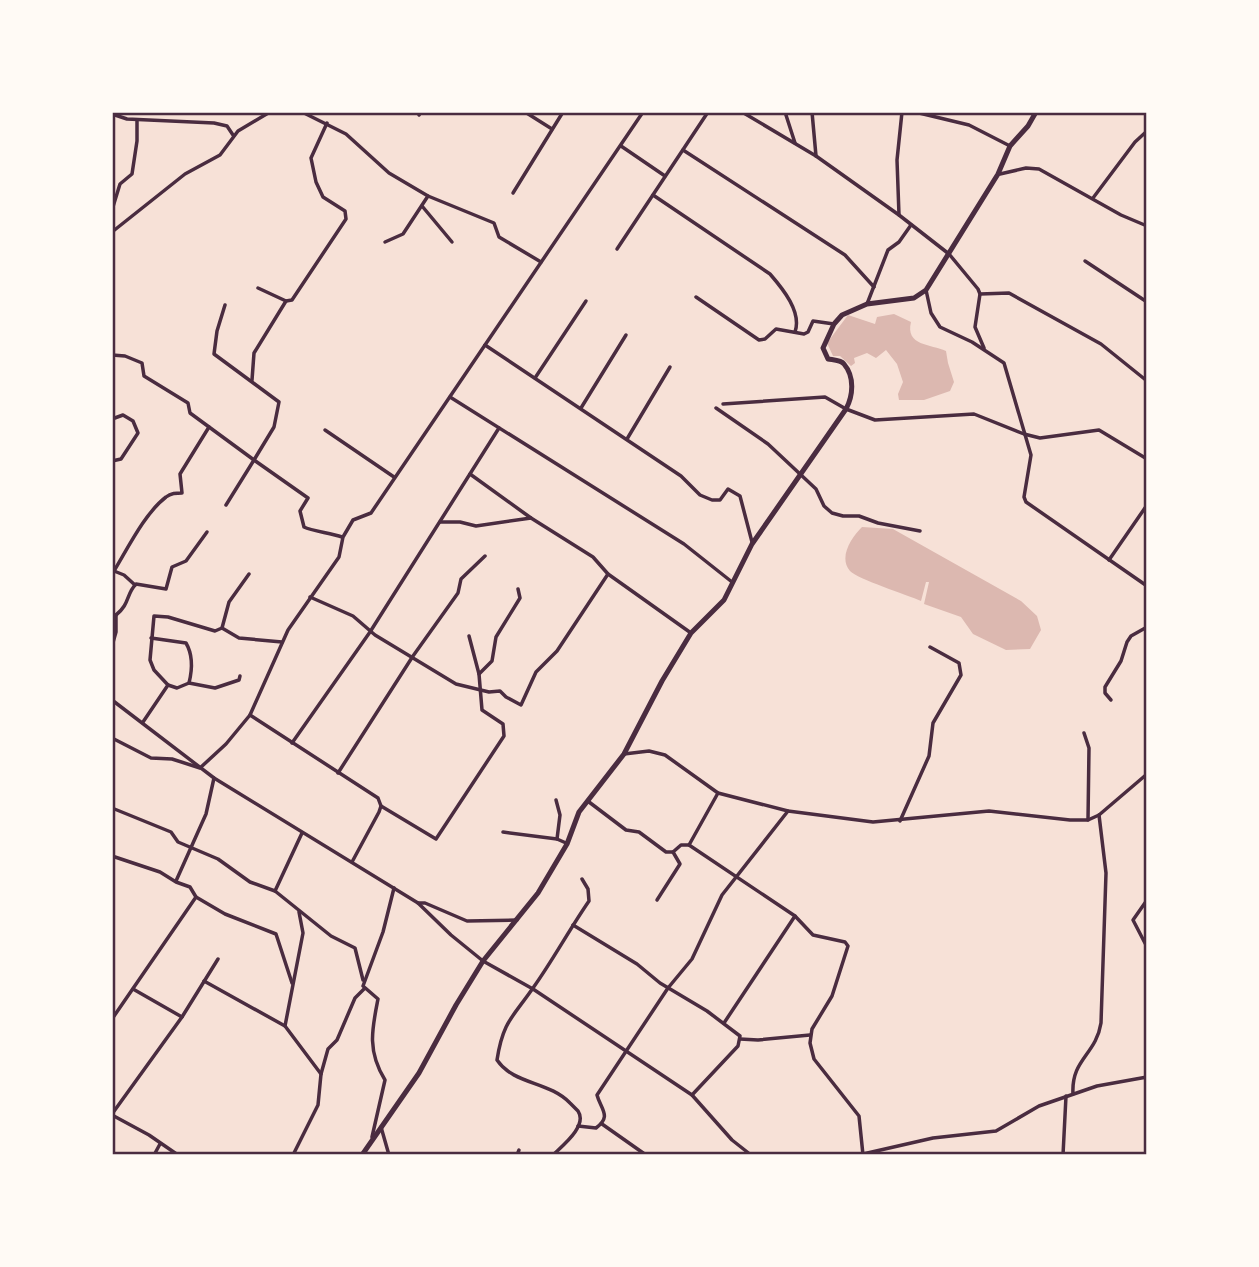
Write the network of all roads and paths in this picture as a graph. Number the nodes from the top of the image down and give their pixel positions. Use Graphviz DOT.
graph roads {
  1 [pos="174,112"];
  2 [pos="270,112"];
  3 [pos="302,112"];
  4 [pos="525,112"];
  5 [pos="563,112"];
  6 [pos="643,112"];
  7 [pos="708,112"];
  8 [pos="742,112"];
  9 [pos="785,112"];
  10 [pos="812,112"];
  11 [pos="901,112"];
  12 [pos="915,112"];
  13 [pos="939,112"];
  14 [pos="1035,112"];
  15 [pos="112,114"];
  16 [pos="938,118"];
  17 [pos="136,120"];
  18 [pos="174,121"];
  19 [pos="327,123"];
  20 [pos="552,130"];
  21 [pos="1147,131"];
  22 [pos="233,135"];
  23 [pos="795,143"];
  24 [pos="621,146"];
  25 [pos="1010,146"];
  26 [pos="683,150"];
  27 [pos="816,156"];
  28 [pos="998,174"];
  29 [pos="665,176"];
  30 [pos="513,193"];
  31 [pos="653,195"];
  32 [pos="428,196"];
  33 [pos="1093,198"];
  34 [pos="422,205"];
  35 [pos="112,209"];
  36 [pos="899,215"];
  37 [pos="911,225"];
  38 [pos="1147,226"];
  39 [pos="112,232"];
  40 [pos="385,242"];
  41 [pos="452,242"];
  42 [pos="617,249"];
  43 [pos="948,254"];
  44 [pos="1085,261"];
  45 [pos="541,262"];
  46 [pos="874,287"];
  47 [pos="258,288"];
  48 [pos="926,290"];
  49 [pos="980,294"];
  50 [pos="696,298"];
  51 [pos="286,301"];
  52 [pos="586,301"];
  53 [pos="1147,302"];
  54 [pos="867,304"];
  55 [pos="225,305"];
  56 [pos="834,324"];
  57 [pos="795,332"];
  58 [pos="626,335"];
  59 [pos="485,345"];
  60 [pos="985,351"];
  61 [pos="112,355"];
  62 [pos="670,367"];
  63 [pos="534,378"];
  64 [pos="251,380"];
  65 [pos="1147,381"];
  66 [pos="450,397"];
  67 [pos="723,404"];
  68 [pos="581,408"];
  69 [pos="716,408"];
  70 [pos="846,410"];
  71 [pos="112,419"];
  72 [pos="209,427"];
  73 [pos="499,428"];
  74 [pos="325,430"];
  75 [pos="1024,434"];
  76 [pos="627,439"];
  77 [pos="1147,459"];
  78 [pos="254,460"];
  79 [pos="112,461"];
  80 [pos="470,474"];
  81 [pos="800,476"];
  82 [pos="394,477"];
  83 [pos="226,505"];
  84 [pos="1147,505"];
  85 [pos="531,518"];
  86 [pos="440,522"];
  87 [pos="920,531"];
  88 [pos="207,532"];
  89 [pos="343,537"];
  90 [pos="752,544"];
  91 [pos="485,556"];
  92 [pos="1110,560"];
  93 [pos="113,573"];
  94 [pos="249,574"];
  95 [pos="608,574"];
  96 [pos="733,583"];
  97 [pos="135,585"];
  98 [pos="1147,586"];
  99 [pos="518,589"];
  100 [pos="310,597"];
  101 [pos="114,615"];
  102 [pos="1147,627"];
  103 [pos="222,628"];
  104 [pos="370,632"];
  105 [pos="691,633"];
  106 [pos="469,636"];
  107 [pos="151,638"];
  108 [pos="283,642"];
  109 [pos="112,646"];
  110 [pos="930,648"];
  111 [pos="412,656"];
  112 [pos="479,674"];
  113 [pos="240,676"];
  114 [pos="189,683"];
  115 [pos="168,684"];
  116 [pos="480,690"];
  117 [pos="112,700"];
  118 [pos="1111,700"];
  119 [pos="250,715"];
  120 [pos="143,722"];
  121 [pos="1083,733"];
  122 [pos="112,738"];
  123 [pos="292,743"];
  124 [pos="624,754"];
  125 [pos="200,768"];
  126 [pos="338,773"];
  127 [pos="1147,774"];
  128 [pos="214,778"];
  129 [pos="718,793"];
  130 [pos="556,800"];
  131 [pos="589,802"];
  132 [pos="381,806"];
  133 [pos="112,808"];
  134 [pos="788,811"];
  135 [pos="1099,815"];
  136 [pos="1088,820"];
  137 [pos="900,821"];
  138 [pos="303,832"];
  139 [pos="503,832"];
  140 [pos="557,839"];
  141 [pos="567,844"];
  142 [pos="689,845"];
  143 [pos="191,848"];
  144 [pos="673,852"];
  145 [pos="112,856"];
  146 [pos="352,862"];
  147 [pos="737,877"];
  148 [pos="582,879"];
  149 [pos="176,882"];
  150 [pos="394,888"];
  151 [pos="275,891"];
  152 [pos="196,897"];
  153 [pos="657,900"];
  154 [pos="1147,900"];
  155 [pos="418,903"];
  156 [pos="297,908"];
  157 [pos="795,916"];
  158 [pos="517,920"];
  159 [pos="573,925"];
  160 [pos="1147,947"];
  161 [pos="219,959"];
  162 [pos="483,961"];
  163 [pos="363,980"];
  164 [pos="204,981"];
  165 [pos="292,983"];
  166 [pos="668,988"];
  167 [pos="132,989"];
  168 [pos="364,989"];
  169 [pos="533,989"];
  170 [pos="182,1017"];
  171 [pos="112,1019"];
  172 [pos="724,1023"];
  173 [pos="285,1026"];
  174 [pos="810,1035"];
  175 [pos="740,1038"];
  176 [pos="626,1049"];
  177 [pos="321,1074"];
  178 [pos="1147,1077"];
  179 [pos="1073,1094"];
  180 [pos="692,1095"];
  181 [pos="1066,1096"];
  182 [pos="112,1114"];
  183 [pos="601,1124"];
  184 [pos="578,1126"];
  185 [pos="382,1127"];
  186 [pos="371,1141"];
  187 [pos="160,1144"];
  188 [pos="154,1155"];
  189 [pos="178,1155"];
  190 [pos="293,1155"];
  191 [pos="362,1155"];
  192 [pos="389,1155"];
  193 [pos="554,1155"];
  194 [pos="646,1155"];
  195 [pos="751,1155"];
  196 [pos="862,1155"];
  197 [pos="1063,1155"];
  1 -- 18 [label="street"];
  2 -- 22 [label="street"];
  3 -- 19 [label="street"];
  4 -- 20 [label="street"];
  5 -- 20 [label="street"];
  6 -- 24 [label="street"];
  7 -- 26 [label="street"];
  8 -- 23 [label="street"];
  9 -- 23 [label="street"];
  10 -- 27 [label="street"];
  11 -- 36 [label="street"];
  12 -- 16 [label="street"];
  13 -- 16 [label="street"];
  14 -- 25 [label="street"];
  15 -- 17 [label="street"];
  16 -- 25 [label="street"];
  17 -- 18 [label="street"];
  17 -- 35 [label="street"];
  18 -- 22 [label="street"];
  19 -- 32 [label="street"];
  19 -- 51 [label="street"];
  20 -- 30 [label="street"];
  21 -- 33 [label="street"];
  22 -- 39 [label="street"];
  23 -- 27 [label="street"];
  24 -- 29 [label="street"];
  24 -- 45 [label="street"];
  25 -- 28 [label="street"];
  26 -- 29 [label="street"];
  26 -- 46 [label="street"];
  27 -- 36 [label="street"];
  28 -- 33 [label="street"];
  28 -- 43 [label="street"];
  29 -- 31 [label="street"];
  31 -- 42 [label="street"];
  31 -- 57 [label="street"];
  32 -- 34 [label="street"];
  32 -- 45 [label="street"];
  33 -- 38 [label="street"];
  34 -- 40 [label="street"];
  34 -- 41 [label="street"];
  36 -- 37 [label="street"];
  37 -- 43 [label="street"];
  37 -- 46 [label="street"];
  43 -- 48 [label="street"];
  43 -- 49 [label="street"];
  44 -- 53 [label="street"];
  45 -- 59 [label="street"];
  46 -- 54 [label="street"];
  47 -- 51 [label="street"];
  48 -- 54 [label="street"];
  48 -- 60 [label="street"];
  49 -- 60 [label="street"];
  49 -- 65 [label="street"];
  50 -- 57 [label="street"];
  51 -- 64 [label="street"];
  52 -- 63 [label="street"];
  54 -- 56 [label="street"];
  55 -- 64 [label="street"];
  56 -- 57 [label="street"];
  56 -- 70 [label="street"];
  58 -- 68 [label="street"];
  59 -- 63 [label="street"];
  59 -- 66 [label="street"];
  60 -- 75 [label="street"];
  61 -- 72 [label="street"];
  62 -- 76 [label="street"];
  63 -- 68 [label="street"];
  64 -- 78 [label="street"];
  66 -- 73 [label="street"];
  66 -- 82 [label="street"];
  67 -- 70 [label="street"];
  68 -- 76 [label="street"];
  69 -- 81 [label="street"];
  70 -- 75 [label="street"];
  70 -- 81 [label="street"];
  71 -- 79 [label="street"];
  72 -- 78 [label="street"];
  72 -- 93 [label="street"];
  73 -- 80 [label="street"];
  73 -- 96 [label="street"];
  74 -- 82 [label="street"];
  75 -- 77 [label="street"];
  75 -- 92 [label="street"];
  76 -- 90 [label="street"];
  78 -- 83 [label="street"];
  78 -- 89 [label="street"];
  80 -- 85 [label="street"];
  80 -- 86 [label="street"];
  81 -- 87 [label="street"];
  81 -- 90 [label="street"];
  82 -- 89 [label="street"];
  84 -- 92 [label="street"];
  85 -- 86 [label="street"];
  85 -- 95 [label="street"];
  86 -- 104 [label="street"];
  88 -- 97 [label="street"];
  89 -- 100 [label="street"];
  90 -- 96 [label="street"];
  91 -- 111 [label="street"];
  92 -- 98 [label="street"];
  93 -- 97 [label="street"];
  94 -- 103 [label="street"];
  95 -- 105 [label="street"];
  95 -- 116 [label="street"];
  96 -- 105 [label="street"];
  97 -- 101 [label="street"];
  99 -- 112 [label="street"];
  100 -- 104 [label="street"];
  100 -- 108 [label="street"];
  101 -- 109 [label="street"];
  102 -- 118 [label="street"];
  103 -- 107 [label="street"];
  103 -- 108 [label="street"];
  104 -- 111 [label="street"];
  104 -- 123 [label="street"];
  105 -- 124 [label="street"];
  106 -- 112 [label="street"];
  107 -- 114 [label="street"];
  107 -- 115 [label="street"];
  108 -- 119 [label="street"];
  110 -- 137 [label="street"];
  111 -- 116 [label="street"];
  111 -- 126 [label="street"];
  112 -- 116 [label="street"];
  113 -- 114 [label="street"];
  114 -- 115 [label="street"];
  115 -- 120 [label="street"];
  116 -- 132 [label="street"];
  117 -- 120 [label="street"];
  119 -- 123 [label="street"];
  119 -- 125 [label="street"];
  120 -- 125 [label="street"];
  121 -- 136 [label="street"];
  122 -- 125 [label="street"];
  123 -- 126 [label="street"];
  124 -- 129 [label="street"];
  124 -- 131 [label="street"];
  125 -- 128 [label="street"];
  126 -- 132 [label="street"];
  127 -- 135 [label="street"];
  128 -- 138 [label="street"];
  128 -- 143 [label="street"];
  129 -- 134 [label="street"];
  129 -- 142 [label="street"];
  130 -- 140 [label="street"];
  131 -- 141 [label="street"];
  131 -- 144 [label="street"];
  132 -- 146 [label="street"];
  133 -- 143 [label="street"];
  134 -- 137 [label="street"];
  134 -- 147 [label="street"];
  135 -- 136 [label="street"];
  135 -- 179 [label="street"];
  136 -- 137 [label="street"];
  138 -- 146 [label="street"];
  138 -- 151 [label="street"];
  139 -- 140 [label="street"];
  140 -- 141 [label="street"];
  141 -- 158 [label="street"];
  142 -- 144 [label="street"];
  142 -- 147 [label="street"];
  143 -- 149 [label="street"];
  143 -- 151 [label="street"];
  144 -- 153 [label="street"];
  145 -- 149 [label="street"];
  146 -- 150 [label="street"];
  147 -- 157 [label="street"];
  147 -- 166 [label="street"];
  148 -- 159 [label="street"];
  149 -- 152 [label="street"];
  150 -- 155 [label="street"];
  150 -- 163 [label="street"];
  151 -- 156 [label="street"];
  152 -- 165 [label="street"];
  152 -- 167 [label="street"];
  154 -- 160 [label="street"];
  155 -- 158 [label="street"];
  155 -- 162 [label="street"];
  156 -- 163 [label="street"];
  156 -- 165 [label="street"];
  157 -- 172 [label="street"];
  157 -- 174 [label="street"];
  158 -- 162 [label="street"];
  159 -- 166 [label="street"];
  159 -- 169 [label="street"];
  161 -- 164 [label="street"];
  162 -- 169 [label="street"];
  162 -- 185 [label="street"];
  163 -- 168 [label="street"];
  164 -- 170 [label="street"];
  164 -- 173 [label="street"];
  165 -- 173 [label="street"];
  166 -- 172 [label="street"];
  166 -- 176 [label="street"];
  167 -- 170 [label="street"];
  167 -- 171 [label="street"];
  168 -- 177 [label="street"];
  168 -- 186 [label="street"];
  169 -- 176 [label="street"];
  169 -- 184 [label="street"];
  170 -- 182 [label="street"];
  172 -- 175 [label="street"];
  173 -- 177 [label="street"];
  174 -- 175 [label="street"];
  174 -- 196 [label="street"];
  175 -- 180 [label="street"];
  176 -- 180 [label="street"];
  176 -- 183 [label="street"];
  177 -- 190 [label="street"];
  178 -- 179 [label="street"];
  179 -- 181 [label="street"];
  180 -- 195 [label="street"];
  181 -- 196 [label="street"];
  181 -- 197 [label="street"];
  182 -- 187 [label="street"];
  183 -- 184 [label="street"];
  183 -- 194 [label="street"];
  184 -- 193 [label="street"];
  185 -- 186 [label="street"];
  185 -- 192 [label="street"];
  186 -- 191 [label="street"];
  187 -- 188 [label="street"];
  187 -- 189 [label="street"];
}
